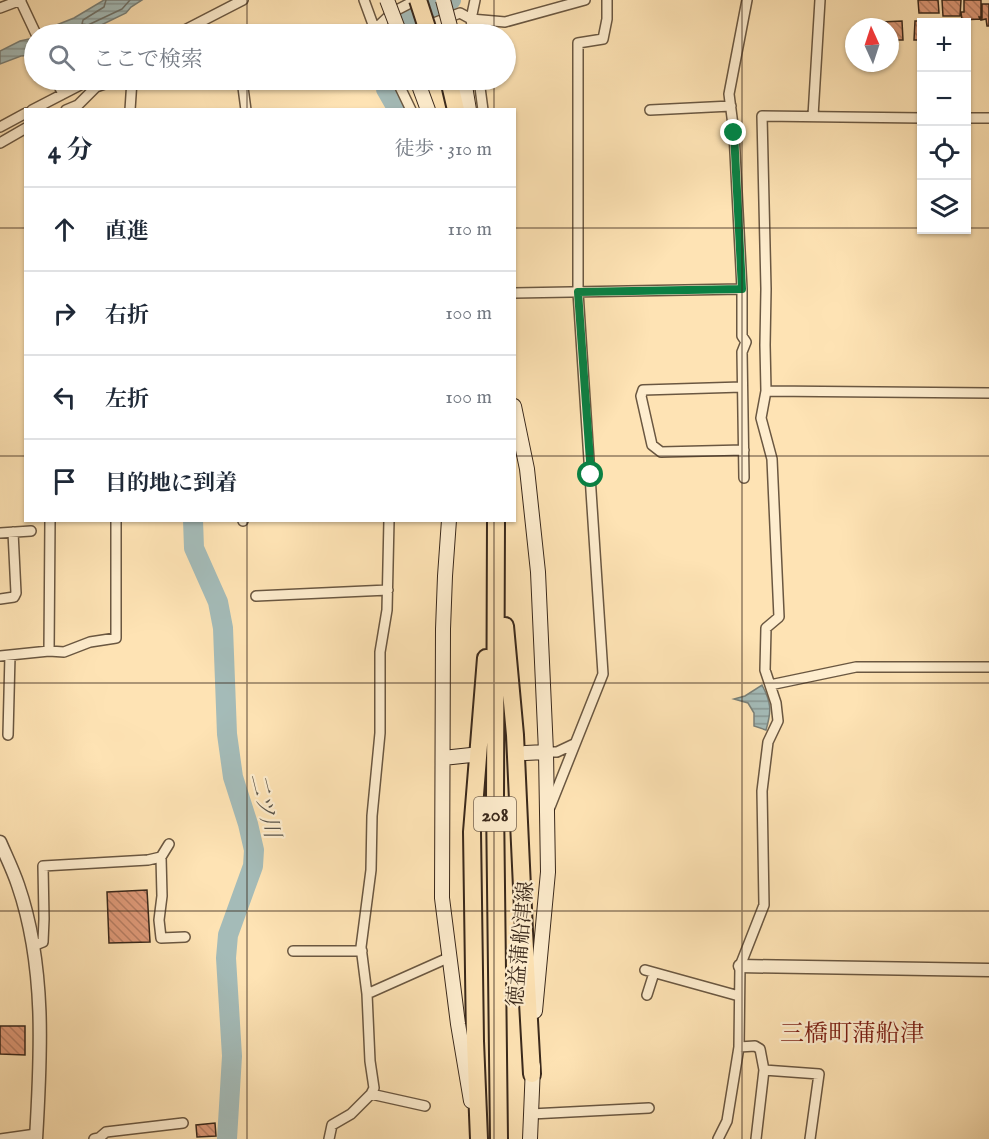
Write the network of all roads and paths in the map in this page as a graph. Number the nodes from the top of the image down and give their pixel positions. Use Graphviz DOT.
graph roads {
  1 [pos="243,0"];
  2 [pos="364,0"];
  3 [pos="387,0"];
  4 [pos="417,0"];
  5 [pos="425,0"];
  6 [pos="443,0"];
  7 [pos="475,0"];
  8 [pos="585,0"];
  9 [pos="607,0"];
  10 [pos="747,0"];
  11 [pos="820,0"];
  12 [pos="21,3"];
  13 [pos="0,8"];
  14 [pos="471,19"];
  15 [pos="31,24"];
  16 [pos="196,24"];
  17 [pos="371,24"];
  18 [pos="381,24"];
  19 [pos="396,24"];
  20 [pos="425,24"];
  21 [pos="431,24"];
  22 [pos="433,24"];
  23 [pos="449,24"];
  24 [pos="472,24"];
  25 [pos="55,90"];
  26 [pos="93,90"];
  27 [pos="131,90"];
  28 [pos="243,90"];
  29 [pos="401,90"];
  30 [pos="421,90"];
  31 [pos="445,90"];
  32 [pos="451,90"];
  33 [pos="466,90"];
  34 [pos="480,90"];
  35 [pos="731,106"];
  36 [pos="34,108"];
  37 [pos="71,108"];
  38 [pos="130,108"];
  39 [pos="246,108"];
  40 [pos="410,108"];
  41 [pos="427,108"];
  42 [pos="449,108"];
  43 [pos="456,108"];
  44 [pos="469,108"];
  45 [pos="483,108"];
  46 [pos="650,110"];
  47 [pos="24,114"];
  48 [pos="813,116"];
  49 [pos="917,118"];
  50 [pos="971,118"];
  51 [pos="989,118"];
  52 [pos="0,127"];
  53 [pos="24,129"];
  54 [pos="0,143"];
  55 [pos="742,289"];
  56 [pos="578,292"];
  57 [pos="516,293"];
  58 [pos="742,387"];
  59 [pos="766,391"];
  60 [pos="989,393"];
  61 [pos="516,424"];
  62 [pos="744,450"];
  63 [pos="521,469"];
  64 [pos="744,478"];
  65 [pos="50,522"];
  66 [pos="116,522"];
  67 [pos="389,522"];
  68 [pos="449,522"];
  69 [pos="496,523"];
  70 [pos="31,531"];
  71 [pos="13,532"];
  72 [pos="0,533"];
  73 [pos="388,590"];
  74 [pos="256,596"];
  75 [pos="0,599"];
  76 [pos="49,651"];
  77 [pos="10,655"];
  78 [pos="0,656"];
  79 [pos="989,667"];
  80 [pos="770,685"];
  81 [pos="8,735"];
  82 [pos="574,744"];
  83 [pos="546,752"];
  84 [pos="525,753"];
  85 [pos="471,755"];
  86 [pos="443,758"];
  87 [pos="547,815"];
  88 [pos="0,842"];
  89 [pos="169,844"];
  90 [pos="161,857"];
  91 [pos="185,937"];
  92 [pos="33,946"];
  93 [pos="293,951"];
  94 [pos="362,951"];
  95 [pos="450,957"];
  96 [pos="740,966"];
  97 [pos="989,970"];
  98 [pos="367,994"];
  99 [pos="647,995"];
  100 [pos="739,996"];
  101 [pos="739,1047"];
  102 [pos="764,1070"];
  103 [pos="532,1074"];
  104 [pos="371,1094"];
  105 [pos="424,1106"];
  106 [pos="649,1108"];
  107 [pos="531,1114"];
  108 [pos="183,1123"];
  109 [pos="36,1137"];
  110 [pos="0,1139"];
  111 [pos="94,1139"];
  112 [pos="329,1139"];
  113 [pos="478,1139"];
  114 [pos="499,1139"];
  115 [pos="530,1139"];
  116 [pos="718,1139"];
  117 [pos="756,1139"];
  118 [pos="810,1139"];
  1 -- 16 [label="street"];
  2 -- 17 [label="street"];
  3 -- 19 [label="main road, bridge"];
  4 -- 18 [label="street"];
  4 -- 20 [label="highway, bridge"];
  5 -- 22 [label="highway"];
  6 -- 23 [label="main road, bridge"];
  7 -- 14 [label="street"];
  8 -- 14 [label="street"];
  9 -- 56 [label="street"];
  10 -- 35 [label="street"];
  11 -- 48 [label="street"];
  12 -- 13 [label="street"];
  12 -- 15 [label="street"];
  14 -- 21 [label="street"];
  14 -- 24 [label="street"];
  25 -- 36 [label="street"];
  26 -- 37 [label="street"];
  27 -- 38 [label="street"];
  28 -- 39 [label="street"];
  29 -- 40 [label="street"];
  30 -- 41 [label="main road"];
  31 -- 42 [label="highway"];
  32 -- 43 [label="highway"];
  33 -- 44 [label="main road"];
  34 -- 45 [label="street"];
  35 -- 46 [label="street"];
  35 -- 55 [label="street"];
  47 -- 52 [label="street"];
  48 -- 49 [label="street"];
  48 -- 59 [label="street"];
  50 -- 51 [label="street"];
  53 -- 54 [label="street"];
  55 -- 56 [label="street"];
  55 -- 58 [label="street"];
  56 -- 57 [label="street"];
  56 -- 82 [label="street"];
  58 -- 62 [label="street"];
  58 -- 62 [label="street"];
  59 -- 60 [label="street"];
  59 -- 80 [label="street"];
  61 -- 63 [label="main road, 徳益蒲船津線"];
  62 -- 64 [label="street"];
  63 -- 83 [label="main road, 徳益蒲船津線"];
  65 -- 76 [label="street"];
  66 -- 76 [label="street"];
  67 -- 73 [label="street"];
  68 -- 86 [label="main road"];
  69 -- 103 [label="highway"];
  69 -- 113 [label="highway"];
  69 -- 114 [label="highway, 208"];
  70 -- 71 [label="street"];
  71 -- 72 [label="street"];
  71 -- 75 [label="street"];
  73 -- 74 [label="street"];
  73 -- 94 [label="street"];
  76 -- 77 [label="street"];
  77 -- 78 [label="street"];
  77 -- 81 [label="street"];
  79 -- 80 [label="street"];
  80 -- 96 [label="street"];
  82 -- 83 [label="street"];
  82 -- 87 [label="street"];
  83 -- 84 [label="main road"];
  83 -- 87 [label="main road, 徳益蒲船津線"];
  85 -- 86 [label="main road"];
  86 -- 95 [label="main road"];
  87 -- 103 [label="main road, 徳益蒲船津線"];
  88 -- 92 [label="street"];
  89 -- 90 [label="street"];
  90 -- 91 [label="street"];
  90 -- 92 [label="street"];
  92 -- 109 [label="street"];
  93 -- 94 [label="street"];
  94 -- 98 [label="street"];
  95 -- 98 [label="street"];
  95 -- 113 [label="main road"];
  96 -- 97 [label="street"];
  96 -- 100 [label="street"];
  98 -- 104 [label="street"];
  99 -- 100 [label="street"];
  100 -- 101 [label="street"];
  101 -- 102 [label="street"];
  101 -- 116 [label="street"];
  102 -- 117 [label="street"];
  102 -- 118 [label="street"];
  103 -- 107 [label="main road, 徳益蒲船津線"];
  104 -- 105 [label="street"];
  104 -- 112 [label="street"];
  106 -- 107 [label="street"];
  107 -- 115 [label="main road, 徳益蒲船津線"];
  108 -- 111 [label="street"];
  109 -- 110 [label="street"];
}
